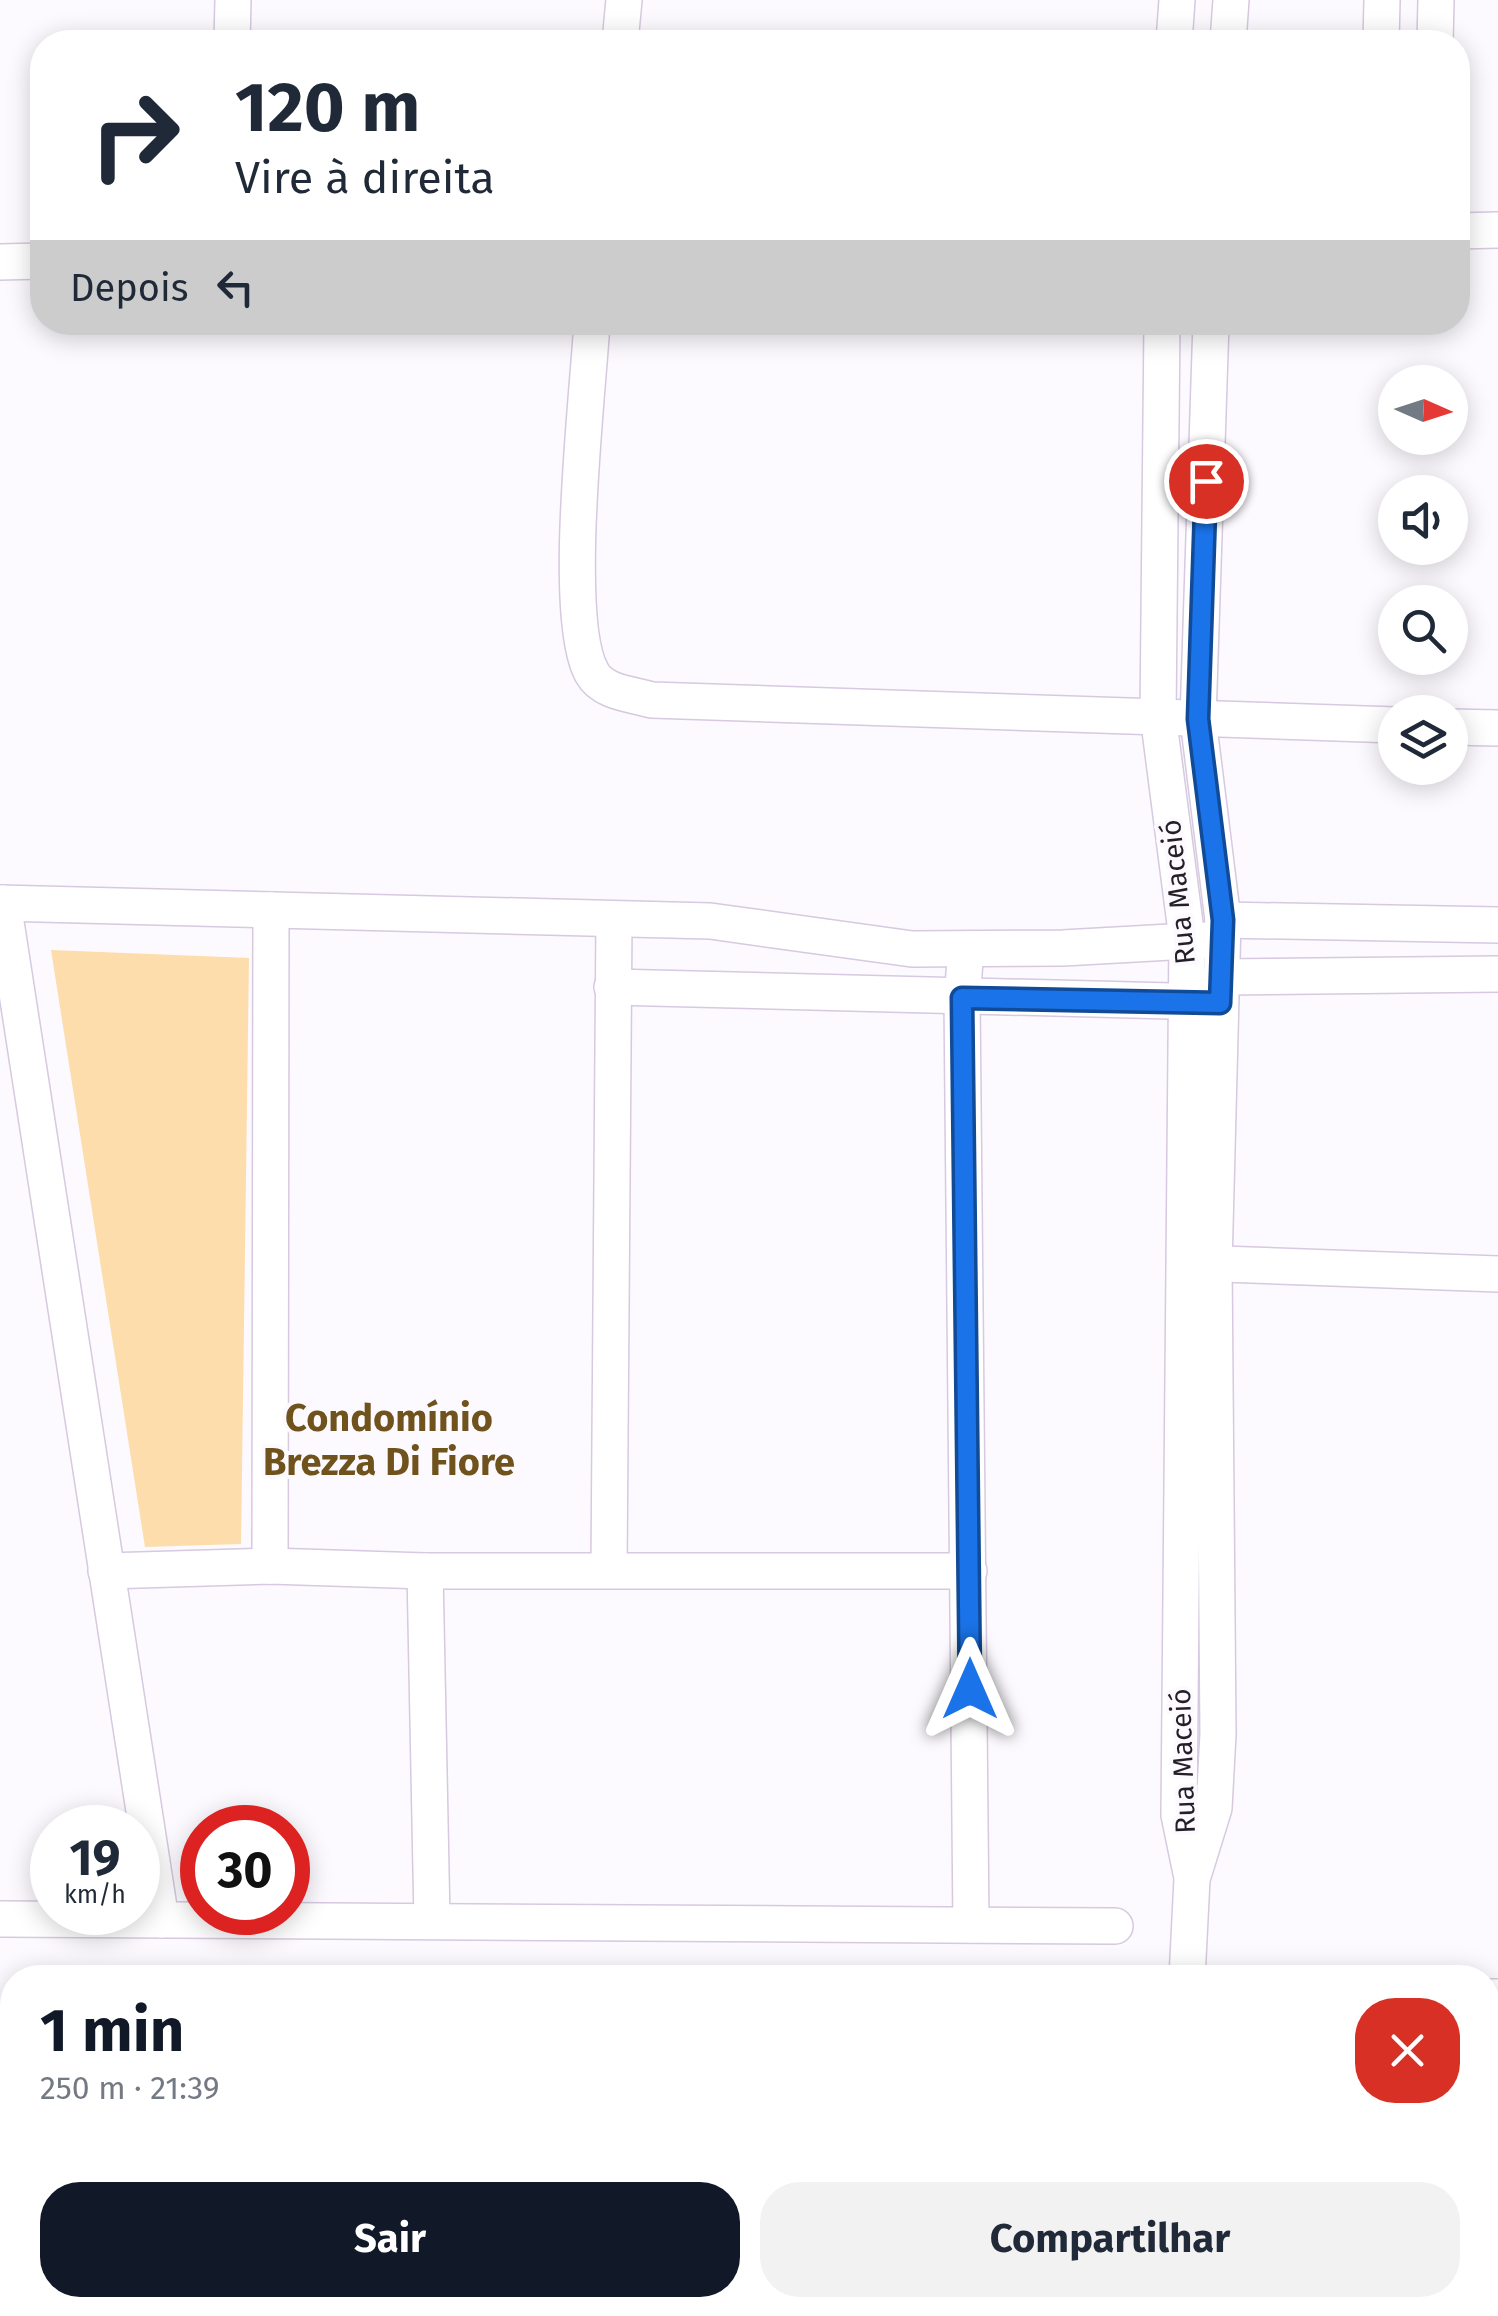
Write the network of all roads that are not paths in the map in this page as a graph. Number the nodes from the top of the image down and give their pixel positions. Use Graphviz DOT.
graph roads {
  1 [pos="233,0"];
  2 [pos="624,0"];
  3 [pos="1177,0"];
  4 [pos="1231,0"];
  5 [pos="1382,0"];
  6 [pos="1436,0"];
  7 [pos="232,30"];
  8 [pos="621,30"];
  9 [pos="1175,30"];
  10 [pos="1229,30"];
  11 [pos="1381,30"];
  12 [pos="1435,30"];
  13 [pos="1498,230"];
  14 [pos="1470,231"];
  15 [pos="30,261"];
  16 [pos="0,262"];
  17 [pos="591,335"];
  18 [pos="1162,335"];
  19 [pos="1211,335"];
  20 [pos="1158,715"];
  21 [pos="1198,719"];
  22 [pos="1378,724"];
  23 [pos="1468,727"];
  24 [pos="1498,728"];
  25 [pos="1,903"];
  26 [pos="271,910"];
  27 [pos="614,920"];
  28 [pos="1498,925"];
  29 [pos="1223,930"];
  30 [pos="1186,939"];
  31 [pos="966,949"];
  32 [pos="1498,974"];
  33 [pos="612,988"];
  34 [pos="1209,993"];
  35 [pos="962,998"];
  36 [pos="1199,1263"];
  37 [pos="1498,1274"];
  38 [pos="270,1566"];
  39 [pos="609,1569"];
  40 [pos="969,1570"];
  41 [pos="106,1571"];
  42 [pos="425,1571"];
  43 [pos="0,1919"];
  44 [pos="161,1920"];
  45 [pos="432,1921"];
  46 [pos="970,1926"];
  47 [pos="1116,1926"];
  48 [pos="1188,1965"];
  1 -- 7 [label="street"];
  2 -- 8 [label="street"];
  3 -- 9 [label="street"];
  4 -- 10 [label="street"];
  5 -- 11 [label="street"];
  6 -- 12 [label="street"];
  13 -- 14 [label="street"];
  15 -- 16 [label="street"];
  17 -- 20 [label="street"];
  18 -- 20 [label="street, Rua Maceió"];
  19 -- 21 [label="street, Rua Maceió"];
  20 -- 21 [label="street"];
  20 -- 30 [label="street, Rua Maceió"];
  21 -- 22 [label="street"];
  21 -- 29 [label="street, Rua Maceió"];
  23 -- 24 [label="street"];
  25 -- 26 [label="street"];
  25 -- 41 [label="street"];
  26 -- 27 [label="street"];
  26 -- 38 [label="street"];
  27 -- 31 [label="street"];
  27 -- 33 [label="street"];
  28 -- 29 [label="street"];
  29 -- 30 [label="street"];
  29 -- 34 [label="street, Rua Maceió"];
  30 -- 31 [label="street"];
  30 -- 34 [label="street, Rua Maceió"];
  31 -- 35 [label="street"];
  32 -- 34 [label="street"];
  33 -- 35 [label="street"];
  33 -- 39 [label="street"];
  34 -- 35 [label="street"];
  34 -- 36 [label="street, Rua Maceió"];
  35 -- 40 [label="street"];
  36 -- 37 [label="street"];
  36 -- 48 [label="street, Rua Maceió"];
  38 -- 41 [label="street"];
  38 -- 42 [label="street"];
  39 -- 40 [label="street"];
  39 -- 42 [label="street"];
  40 -- 46 [label="street"];
  41 -- 44 [label="street"];
  42 -- 45 [label="street"];
  43 -- 44 [label="street"];
  44 -- 45 [label="street"];
  45 -- 46 [label="street"];
  46 -- 47 [label="street"];
}
